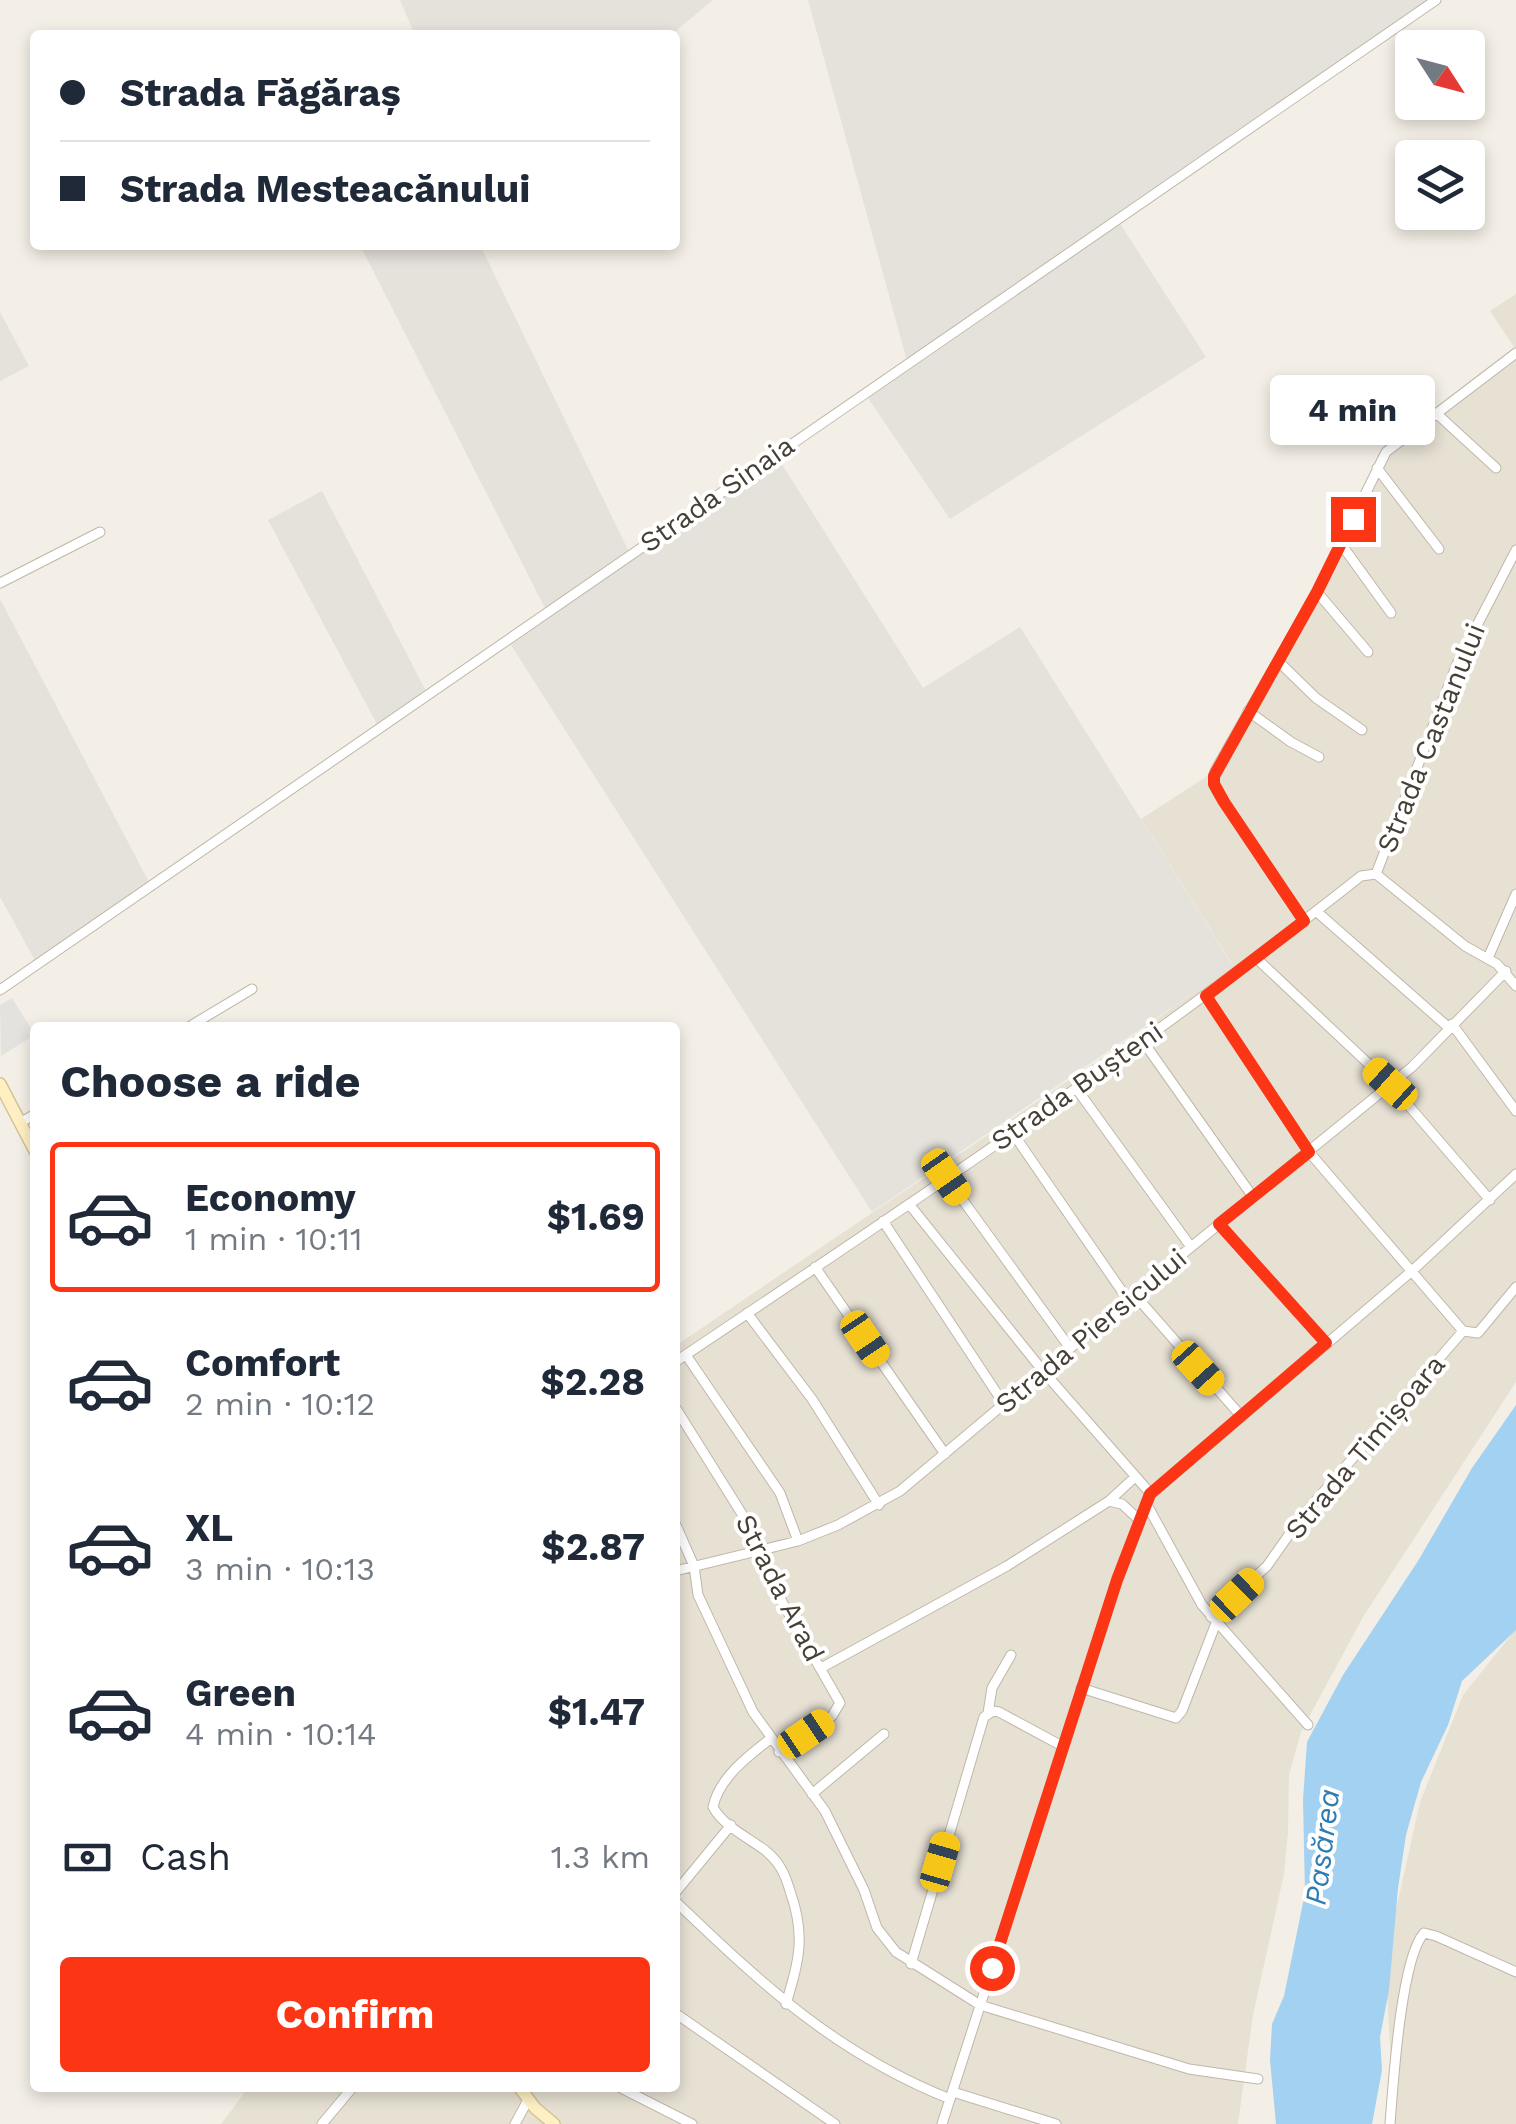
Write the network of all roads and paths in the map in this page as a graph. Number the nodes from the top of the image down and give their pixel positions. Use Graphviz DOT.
graph roads {
  1 [pos="1436,0"];
  2 [pos="1516,353"];
  3 [pos="1436,412"];
  4 [pos="1377,468"];
  5 [pos="1496,468"];
  6 [pos="100,532"];
  7 [pos="1342,544"];
  8 [pos="1439,549"];
  9 [pos="1516,550"];
  10 [pos="0,582"];
  11 [pos="1317,592"];
  12 [pos="1392,613"];
  13 [pos="1368,652"];
  14 [pos="1278,661"];
  15 [pos="1248,712"];
  16 [pos="1362,730"];
  17 [pos="1319,757"];
  18 [pos="1376,874"];
  19 [pos="1516,894"];
  20 [pos="1316,911"];
  21 [pos="1304,921"];
  22 [pos="1256,958"];
  23 [pos="1488,958"];
  24 [pos="1506,971"];
  25 [pos="1516,986"];
  26 [pos="252,989"];
  27 [pos="0,990"];
  28 [pos="1206,996"];
  29 [pos="196,1022"];
  30 [pos="1450,1026"];
  31 [pos="1142,1040"];
  32 [pos="0,1084"];
  33 [pos="1390,1084"];
  34 [pos="1076,1088"];
  35 [pos="1516,1111"];
  36 [pos="30,1117"];
  37 [pos="20,1123"];
  38 [pos="1012,1132"];
  39 [pos="30,1142"];
  40 [pos="1309,1152"];
  41 [pos="1516,1174"];
  42 [pos="946,1177"];
  43 [pos="1253,1197"];
  44 [pos="1490,1200"];
  45 [pos="908,1204"];
  46 [pos="883,1221"];
  47 [pos="1219,1224"];
  48 [pos="1191,1247"];
  49 [pos="815,1267"];
  50 [pos="1413,1270"];
  51 [pos="1516,1287"];
  52 [pos="1131,1297"];
  53 [pos="747,1313"];
  54 [pos="1462,1330"];
  55 [pos="1326,1343"];
  56 [pos="1070,1348"];
  57 [pos="686,1355"];
  58 [pos="680,1359"];
  59 [pos="1043,1371"];
  60 [pos="1004,1404"];
  61 [pos="680,1414"];
  62 [pos="1241,1416"];
  63 [pos="944,1454"];
  64 [pos="1135,1477"];
  65 [pos="1148,1498"];
  66 [pos="1109,1501"];
  67 [pos="879,1504"];
  68 [pos="1138,1519"];
  69 [pos="680,1534"];
  70 [pos="798,1541"];
  71 [pos="759,1553"];
  72 [pos="694,1566"];
  73 [pos="680,1570"];
  74 [pos="1214,1620"];
  75 [pos="1011,1654"];
  76 [pos="821,1668"];
  77 [pos="1081,1688"];
  78 [pos="988,1713"];
  79 [pos="1308,1724"];
  80 [pos="884,1734"];
  81 [pos="770,1739"];
  82 [pos="1062,1746"];
  83 [pos="779,1752"];
  84 [pos="812,1794"];
  85 [pos="731,1825"];
  86 [pos="680,1887"];
  87 [pos="680,1906"];
  88 [pos="911,1964"];
  89 [pos="1516,1972"];
  90 [pos="786,2004"];
  91 [pos="980,2004"];
  92 [pos="680,2017"];
  93 [pos="1258,2079"];
  94 [pos="349,2092"];
  95 [pos="523,2092"];
  96 [pos="629,2092"];
  97 [pos="952,2096"];
  98 [pos="528,2100"];
  99 [pos="322,2124"];
  100 [pos="515,2124"];
  101 [pos="554,2124"];
  102 [pos="692,2124"];
  103 [pos="835,2124"];
  104 [pos="942,2124"];
  105 [pos="1056,2124"];
  106 [pos="1390,2124"];
  1 -- 27 [label="street, Strada Sinaia"];
  2 -- 3 [label="street"];
  3 -- 4 [label="street"];
  3 -- 5 [label="street"];
  4 -- 7 [label="street"];
  4 -- 8 [label="street"];
  6 -- 10 [label="street"];
  7 -- 11 [label="street"];
  7 -- 12 [label="street"];
  9 -- 18 [label="street, Strada Castanului"];
  11 -- 13 [label="street"];
  11 -- 14 [label="street"];
  14 -- 15 [label="street"];
  14 -- 16 [label="street"];
  15 -- 17 [label="street"];
  15 -- 21 [label="street"];
  18 -- 20 [label="street, Strada Bușteni"];
  18 -- 23 [label="street, Strada Castanului"];
  19 -- 23 [label="street"];
  20 -- 21 [label="street, Strada Bușteni"];
  20 -- 30 [label="street"];
  21 -- 22 [label="street, Strada Bușteni"];
  22 -- 28 [label="street, Strada Bușteni"];
  22 -- 33 [label="street"];
  23 -- 24 [label="street, Strada Castanului"];
  24 -- 25 [label="street, Strada Castanului"];
  24 -- 30 [label="street, Strada Piersicului"];
  26 -- 29 [label="street"];
  28 -- 31 [label="street, Strada Bușteni"];
  28 -- 40 [label="street, Strada Timișoara"];
  30 -- 33 [label="street, Strada Piersicului"];
  30 -- 35 [label="street"];
  31 -- 34 [label="street, Strada Bușteni"];
  31 -- 43 [label="street"];
  32 -- 37 [label="main road"];
  33 -- 40 [label="street, Strada Piersicului"];
  33 -- 44 [label="street"];
  34 -- 38 [label="street, Strada Bușteni"];
  34 -- 48 [label="street"];
  36 -- 37 [label="street"];
  37 -- 39 [label="main road"];
  38 -- 42 [label="street, Strada Bușteni"];
  38 -- 52 [label="street"];
  40 -- 43 [label="street, Strada Piersicului"];
  40 -- 50 [label="street, Strada Timișoara"];
  41 -- 44 [label="street"];
  42 -- 45 [label="street, Strada Bușteni"];
  42 -- 56 [label="street"];
  43 -- 47 [label="street, Strada Piersicului"];
  44 -- 50 [label="street"];
  45 -- 46 [label="street, Strada Bușteni"];
  45 -- 59 [label="street"];
  46 -- 49 [label="street, Strada Bușteni"];
  46 -- 60 [label="street"];
  47 -- 48 [label="street, Strada Piersicului"];
  47 -- 55 [label="street"];
  48 -- 52 [label="street, Strada Piersicului"];
  49 -- 53 [label="street, Strada Bușteni"];
  49 -- 63 [label="street"];
  50 -- 54 [label="street, Strada Timișoara"];
  50 -- 55 [label="street"];
  51 -- 54 [label="street"];
  52 -- 56 [label="street, Strada Piersicului"];
  52 -- 62 [label="street"];
  53 -- 57 [label="street, Strada Bușteni"];
  53 -- 67 [label="street"];
  54 -- 74 [label="street, Strada Timișoara"];
  55 -- 62 [label="street"];
  56 -- 59 [label="street, Strada Piersicului"];
  57 -- 58 [label="street, Strada Bușteni"];
  57 -- 70 [label="street"];
  59 -- 60 [label="street, Strada Piersicului"];
  59 -- 64 [label="street"];
  60 -- 63 [label="street, Strada Piersicului"];
  61 -- 71 [label="street, Strada Arad"];
  62 -- 65 [label="street"];
  63 -- 67 [label="street, Strada Piersicului"];
  64 -- 65 [label="street"];
  64 -- 66 [label="street"];
  65 -- 68 [label="street"];
  65 -- 74 [label="street"];
  66 -- 68 [label="street"];
  66 -- 76 [label="street"];
  67 -- 70 [label="street, Strada Piersicului"];
  68 -- 77 [label="street"];
  69 -- 72 [label="street"];
  70 -- 71 [label="street, Strada Piersicului"];
  71 -- 72 [label="street, Strada Piersicului"];
  71 -- 76 [label="street, Strada Arad"];
  72 -- 73 [label="street, Strada Piersicului"];
  72 -- 81 [label="street"];
  74 -- 77 [label="street, Strada Timișoara"];
  74 -- 79 [label="street"];
  75 -- 78 [label="street"];
  76 -- 83 [label="street, Strada Arad"];
  77 -- 82 [label="street"];
  78 -- 82 [label="street"];
  78 -- 88 [label="street"];
  80 -- 84 [label="street"];
  81 -- 83 [label="street"];
  81 -- 85 [label="street"];
  82 -- 91 [label="street"];
  83 -- 84 [label="street"];
  84 -- 88 [label="street"];
  85 -- 86 [label="street"];
  85 -- 90 [label="street"];
  87 -- 90 [label="street"];
  88 -- 91 [label="street"];
  89 -- 106 [label="street"];
  90 -- 97 [label="street"];
  91 -- 93 [label="street"];
  91 -- 97 [label="street"];
  92 -- 103 [label="street"];
  94 -- 99 [label="street"];
  95 -- 98 [label="main road"];
  96 -- 102 [label="street"];
  97 -- 104 [label="street"];
  97 -- 105 [label="street"];
  98 -- 100 [label="street"];
  98 -- 101 [label="main road"];
}
